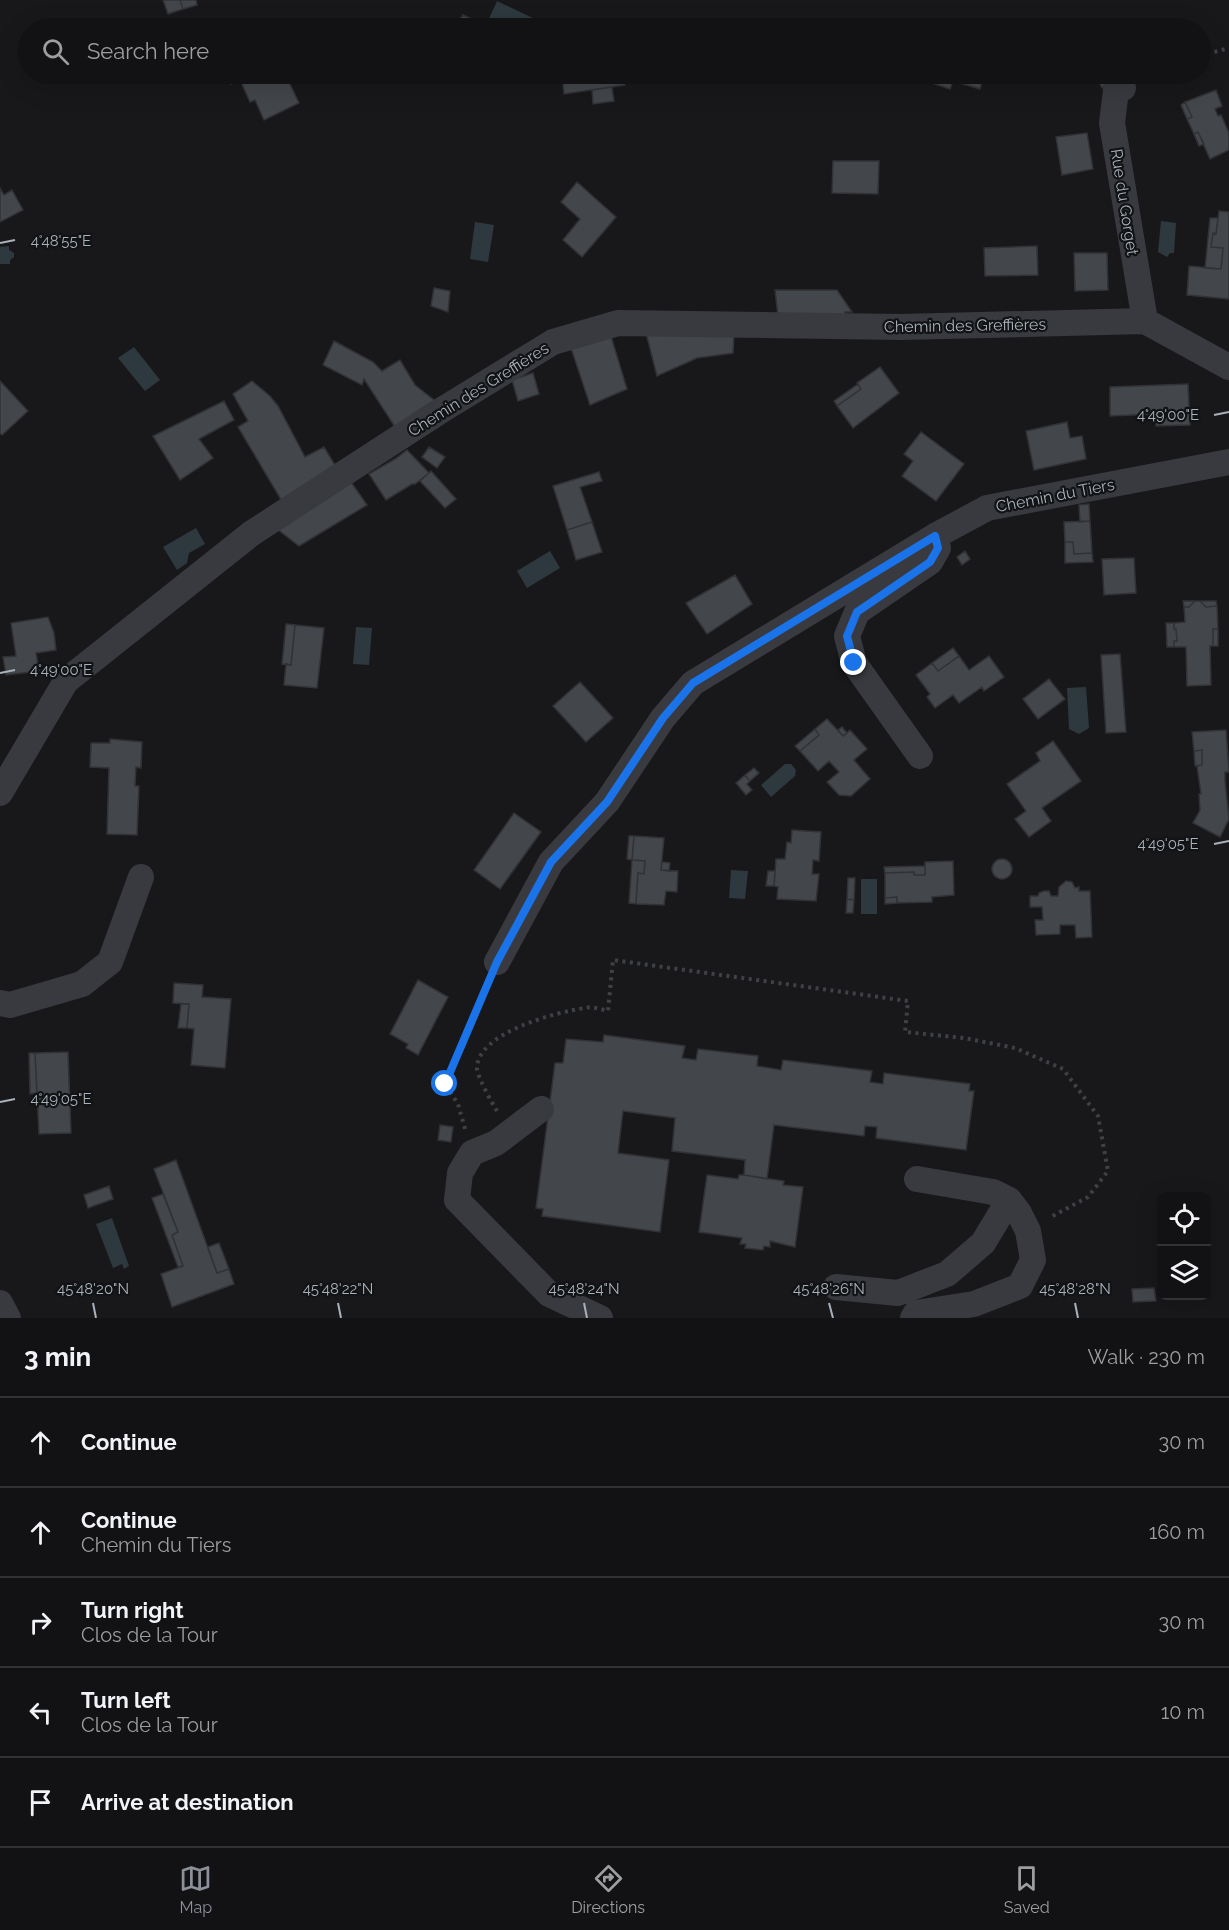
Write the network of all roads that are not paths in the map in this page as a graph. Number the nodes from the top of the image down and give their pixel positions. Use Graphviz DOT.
graph roads {
  1 [pos="1123,88"];
  2 [pos="1145,321"];
  3 [pos="1229,367"];
  4 [pos="1229,462"];
  5 [pos="935,536"];
  6 [pos="920,756"];
  7 [pos="0,792"];
  8 [pos="141,877"];
  9 [pos="497,962"];
  10 [pos="0,1003"];
  11 [pos="541,1109"];
  12 [pos="917,1179"];
  13 [pos="1009,1200"];
  14 [pos="836,1287"];
  15 [pos="0,1303"];
  16 [pos="8,1318"];
  17 [pos="600,1318"];
  18 [pos="913,1318"];
  1 -- 2 [label="street, Rue du Gorget"];
  2 -- 3 [label="street"];
  2 -- 7 [label="street, Chemin des Greffières"];
  4 -- 5 [label="street, Chemin du Tiers"];
  5 -- 6 [label="street"];
  5 -- 9 [label="street, Chemin du Tiers"];
  8 -- 10 [label="street"];
  11 -- 17 [label="street"];
  12 -- 13 [label="street"];
  13 -- 14 [label="street"];
  13 -- 18 [label="street"];
  15 -- 16 [label="street"];
}
